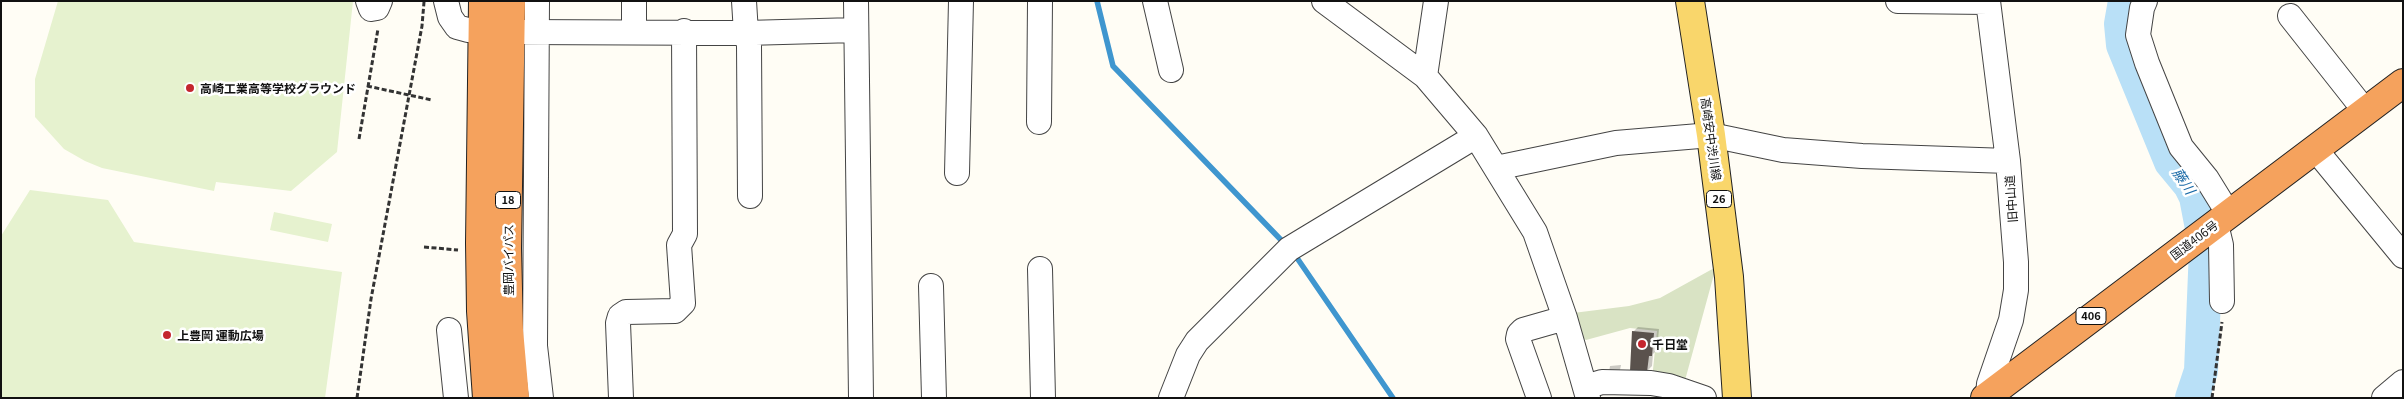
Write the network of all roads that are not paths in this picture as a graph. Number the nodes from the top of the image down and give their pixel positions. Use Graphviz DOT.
graph roads {
  1 [pos="446,1"];
  2 [pos="483,1"];
  3 [pos="511,1"];
  4 [pos="537,1"];
  5 [pos="634,1"];
  6 [pos="744,1"];
  7 [pos="856,1"];
  8 [pos="961,1"];
  9 [pos="1040,1"];
  10 [pos="1155,1"];
  11 [pos="1324,1"];
  12 [pos="1436,1"];
  13 [pos="1690,1"];
  14 [pos="1898,1"];
  15 [pos="2145,1"];
  16 [pos="1988,2"];
  17 [pos="2290,16"];
  18 [pos="856,30"];
  19 [pos="483,31"];
  20 [pos="684,31"];
  21 [pos="524,32"];
  22 [pos="634,32"];
  23 [pos="746,32"];
  24 [pos="1171,70"];
  25 [pos="1425,76"];
  26 [pos="2403,83"];
  27 [pos="2365,111"];
  28 [pos="1039,122"];
  29 [pos="1712,135"];
  30 [pos="1476,136"];
  31 [pos="2315,148"];
  32 [pos="2008,161"];
  33 [pos="1496,168"];
  34 [pos="957,173"];
  35 [pos="750,196"];
  36 [pos="2213,226"];
  37 [pos="2403,256"];
  38 [pos="1040,269"];
  39 [pos="931,286"];
  40 [pos="2222,301"];
  41 [pos="1564,318"];
  42 [pos="449,330"];
  43 [pos="2403,382"];
  44 [pos="1587,392"];
  45 [pos="1986,396"];
  46 [pos="456,398"];
  47 [pos="487,398"];
  48 [pos="515,398"];
  49 [pos="541,398"];
  50 [pos="621,398"];
  51 [pos="861,398"];
  52 [pos="934,398"];
  53 [pos="1042,398"];
  54 [pos="1171,398"];
  55 [pos="1539,398"];
  56 [pos="1704,398"];
  57 [pos="1738,398"];
  58 [pos="2384,398"];
  1 -- 19 [label="street"];
  2 -- 19 [label="highway, 18"];
  3 -- 21 [label="highway, 豊岡バイパス / 18"];
  4 -- 21 [label="street"];
  5 -- 22 [label="street"];
  6 -- 23 [label="street"];
  7 -- 18 [label="street"];
  8 -- 34 [label="street"];
  9 -- 28 [label="street"];
  10 -- 24 [label="street"];
  11 -- 25 [label="street"];
  12 -- 25 [label="street"];
  13 -- 29 [label="main road, 高崎安中渋川線 / 26"];
  14 -- 16 [label="street"];
  15 -- 36 [label="street"];
  16 -- 32 [label="street, 旧中山道"];
  17 -- 27 [label="street"];
  18 -- 23 [label="street"];
  18 -- 51 [label="street"];
  19 -- 47 [label="highway, 18"];
  20 -- 22 [label="street"];
  20 -- 23 [label="street"];
  20 -- 50 [label="street"];
  21 -- 22 [label="street"];
  21 -- 48 [label="highway, 豊岡バイパス / 18"];
  21 -- 49 [label="street"];
  23 -- 35 [label="street"];
  25 -- 30 [label="street"];
  26 -- 27 [label="highway, 国道406号 / 406"];
  27 -- 31 [label="highway, 国道406号 / 406"];
  29 -- 32 [label="street"];
  29 -- 33 [label="street"];
  29 -- 57 [label="main road, 高崎安中渋川線 / 26"];
  30 -- 33 [label="street"];
  30 -- 54 [label="street"];
  31 -- 36 [label="highway, 国道406号 / 406"];
  31 -- 37 [label="street"];
  32 -- 45 [label="street, 旧中山道"];
  33 -- 41 [label="street"];
  36 -- 40 [label="street"];
  36 -- 45 [label="highway, 国道406号 / 406"];
  38 -- 53 [label="street"];
  39 -- 52 [label="street"];
  41 -- 44 [label="street"];
  41 -- 55 [label="street"];
  42 -- 46 [label="street"];
  43 -- 58 [label="street"];
  44 -- 56 [label="street"];
}
